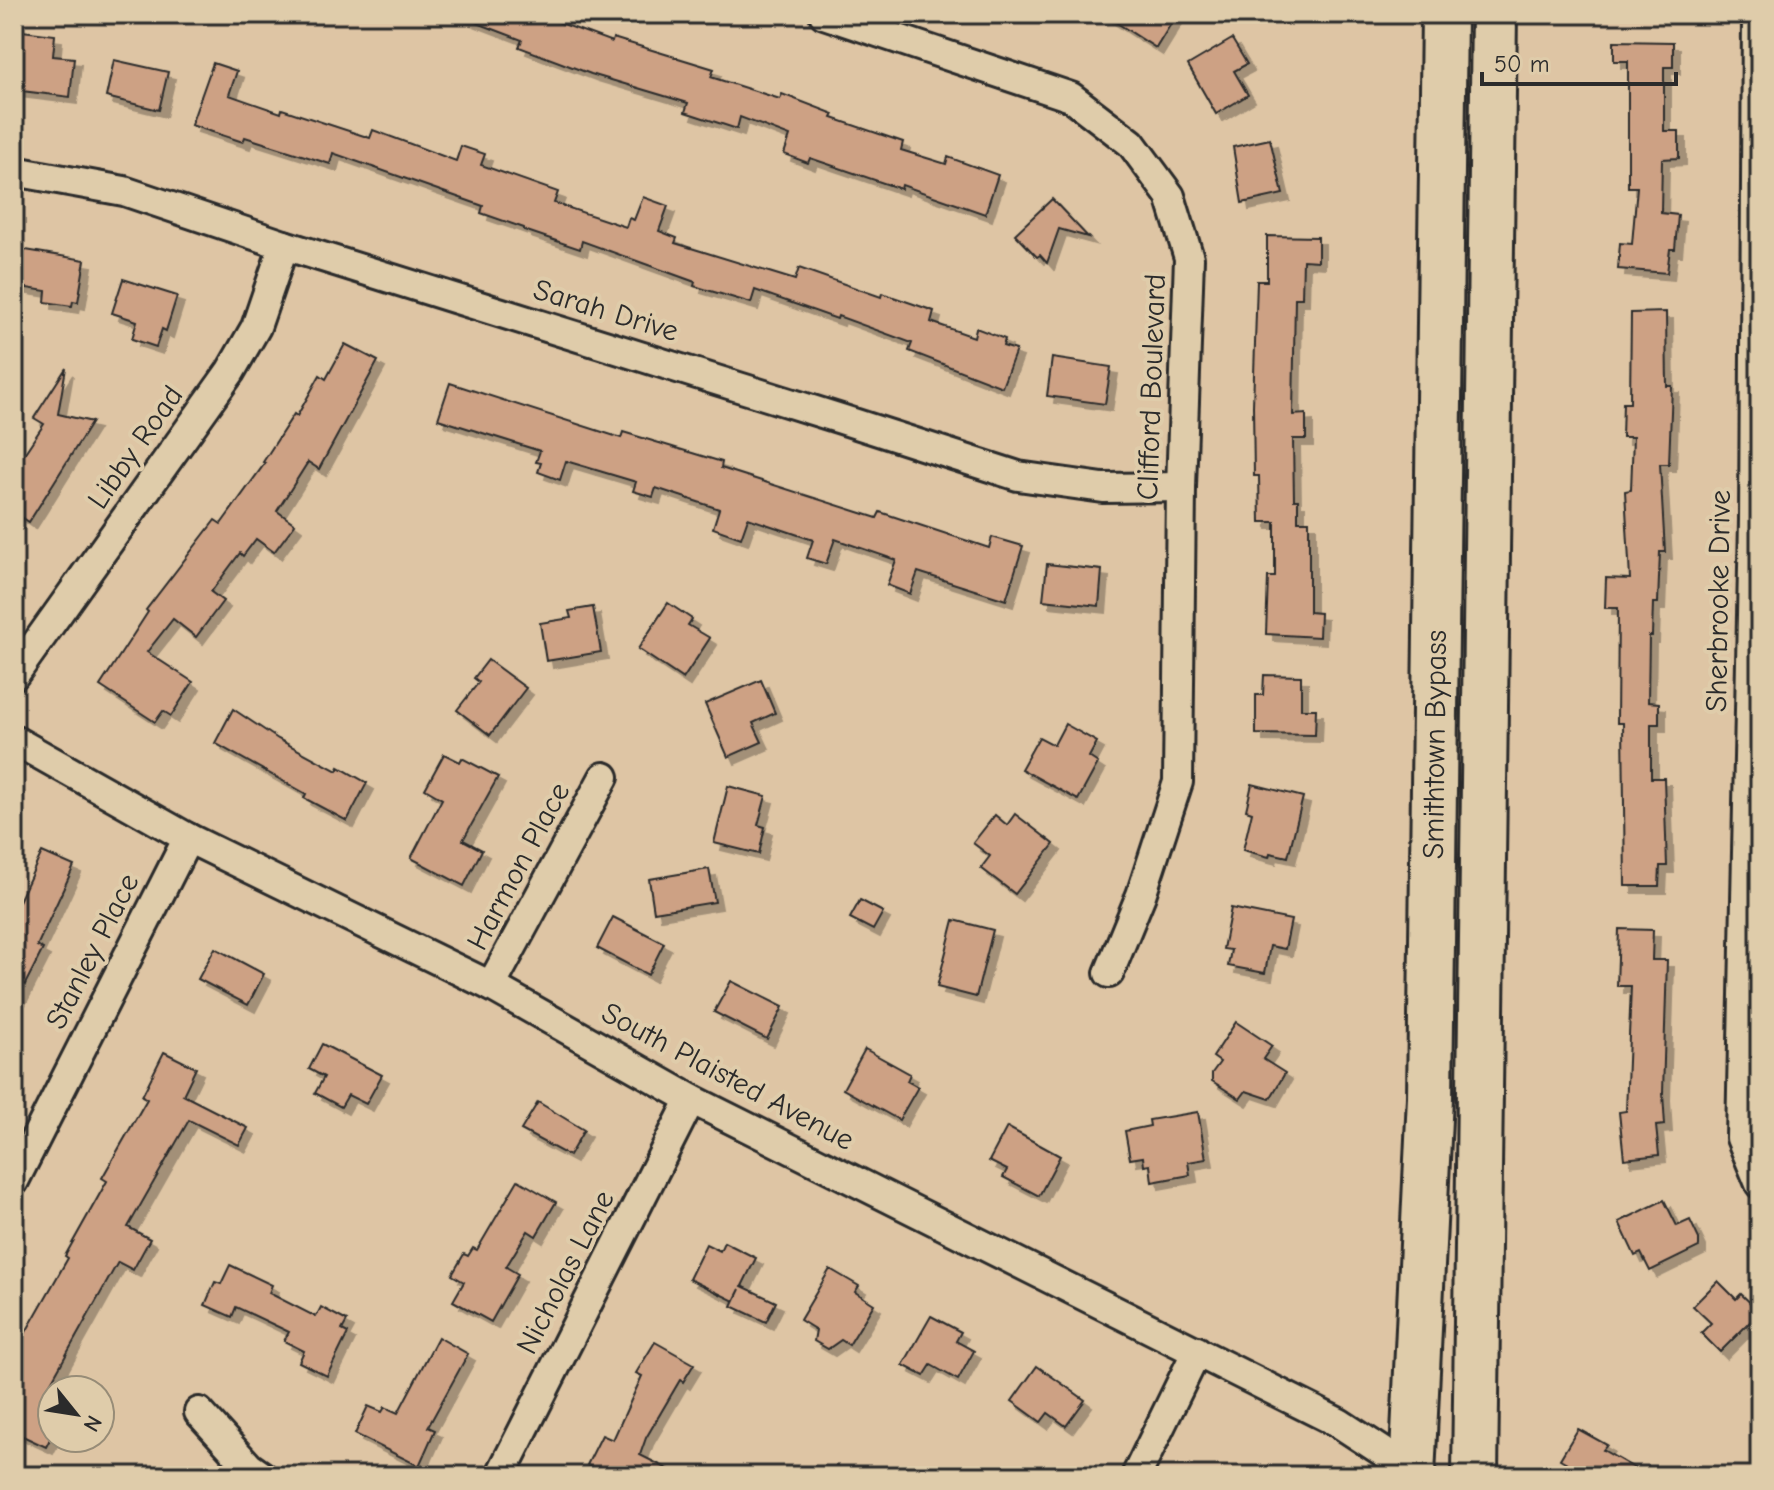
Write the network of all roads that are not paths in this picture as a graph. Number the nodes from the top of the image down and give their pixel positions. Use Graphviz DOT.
graph roads {
  1 [pos="824,14"];
  2 [pos="1444,14"];
  3 [pos="1494,14"];
  4 [pos="1757,14"];
  5 [pos="1758,132"];
  6 [pos="14,171"];
  7 [pos="284,245"];
  8 [pos="1181,487"];
  9 [pos="1757,520"];
  10 [pos="14,675"];
  11 [pos="14,740"];
  12 [pos="604,777"];
  13 [pos="188,838"];
  14 [pos="1109,973"];
  15 [pos="491,986"];
  16 [pos="691,1099"];
  17 [pos="14,1181"];
  18 [pos="1760,1184"];
  19 [pos="1197,1351"];
  20 [pos="199,1412"];
  21 [pos="1414,1474"];
  22 [pos="262,1476"];
  23 [pos="500,1476"];
  24 [pos="1136,1476"];
  25 [pos="1475,1476"];
  1 -- 8 [label="street, Clifford Boulevard"];
  2 -- 21 [label="highway, Smithtown Bypass"];
  3 -- 25 [label="highway, Smithtown Bypass"];
  4 -- 5 [label="street, Sherbrooke Drive"];
  5 -- 9 [label="street, Sherbrooke Drive"];
  6 -- 7 [label="street, Sarah Drive"];
  7 -- 8 [label="street, Sarah Drive"];
  7 -- 10 [label="street, Libby Road"];
  8 -- 14 [label="street, Clifford Boulevard"];
  9 -- 18 [label="street, Sherbrooke Drive"];
  11 -- 13 [label="street, South Plaisted Avenue"];
  12 -- 15 [label="street, Harmon Place"];
  13 -- 15 [label="street, South Plaisted Avenue"];
  13 -- 17 [label="street, Stanley Place"];
  15 -- 16 [label="street, South Plaisted Avenue"];
  16 -- 19 [label="street, South Plaisted Avenue"];
  16 -- 23 [label="street, Nicholas Lane"];
  19 -- 21 [label="street, South Plaisted Avenue"];
  19 -- 24 [label="street"];
  20 -- 22 [label="street"];
}
